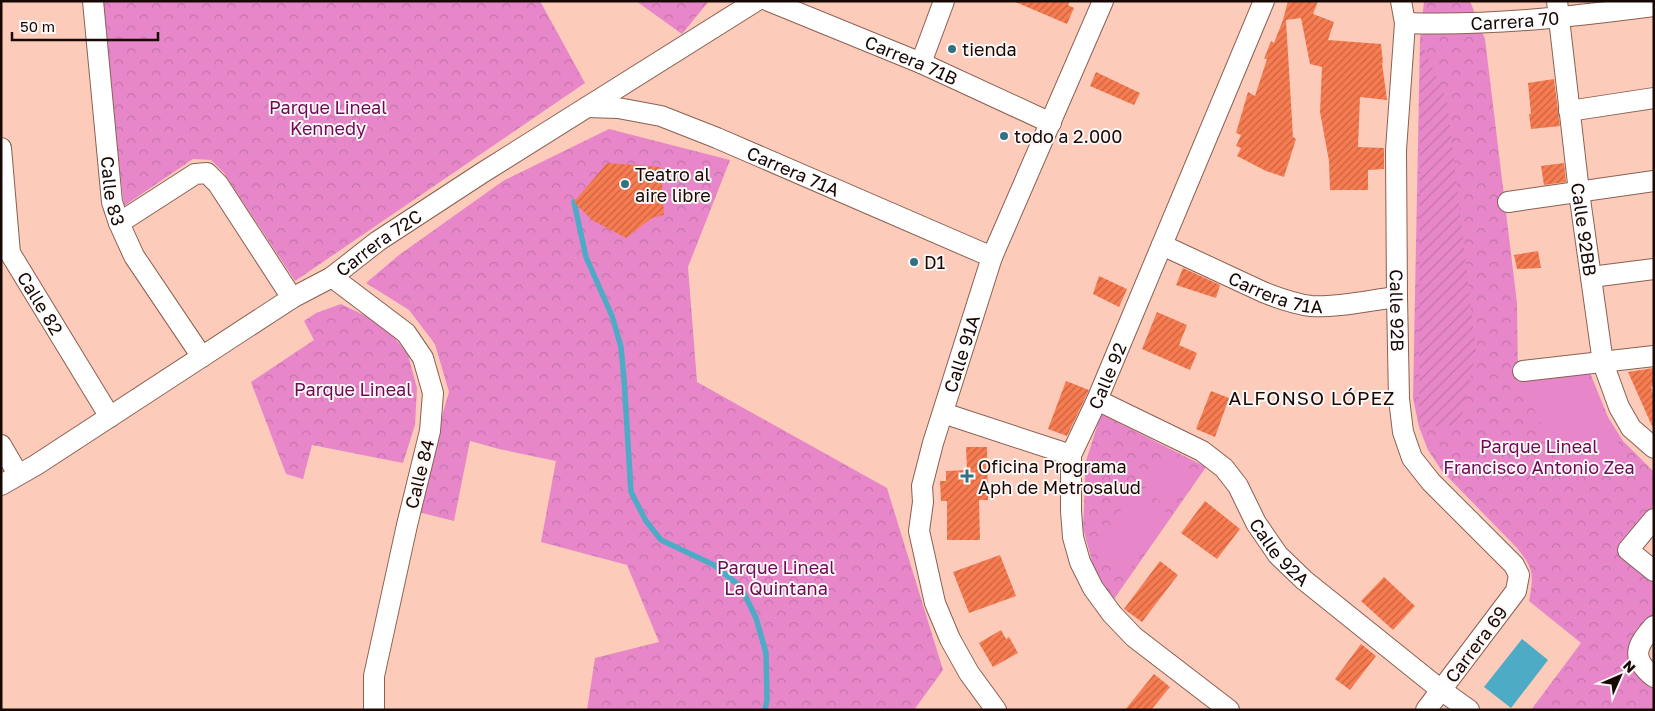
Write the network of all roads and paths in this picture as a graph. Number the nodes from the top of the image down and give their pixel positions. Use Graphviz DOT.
graph roads {
  1 [pos="93,1"];
  2 [pos="756,1"];
  3 [pos="769,1"];
  4 [pos="944,1"];
  5 [pos="1103,1"];
  6 [pos="1264,1"];
  7 [pos="1400,1"];
  8 [pos="1654,6"];
  9 [pos="1558,10"];
  10 [pos="1415,24"];
  11 [pos="921,63"];
  12 [pos="1654,98"];
  13 [pos="587,107"];
  14 [pos="1569,111"];
  15 [pos="1051,123"];
  16 [pos="1,148"];
  17 [pos="1654,181"];
  18 [pos="1579,192"];
  19 [pos="1508,202"];
  20 [pos="119,223"];
  21 [pos="1162,245"];
  22 [pos="992,257"];
  23 [pos="1654,269"];
  24 [pos="332,277"];
  25 [pos="1591,277"];
  26 [pos="1397,297"];
  27 [pos="292,298"];
  28 [pos="1654,356"];
  29 [pos="202,357"];
  30 [pos="1603,363"];
  31 [pos="1523,371"];
  32 [pos="1097,400"];
  33 [pos="943,413"];
  34 [pos="110,417"];
  35 [pos="1,446"];
  36 [pos="1652,446"];
  37 [pos="1071,455"];
  38 [pos="9,480"];
  39 [pos="1654,519"];
  40 [pos="1654,571"];
  41 [pos="1519,575"];
  42 [pos="1654,626"];
  43 [pos="1654,677"];
  44 [pos="1441,690"];
  45 [pos="374,710"];
  46 [pos="996,710"];
  47 [pos="1229,710"];
  48 [pos="1426,710"];
  49 [pos="1469,710"];
  1 -- 20 [label="street, Calle 83"];
  2 -- 13 [label="street, Carrera 72C"];
  3 -- 11 [label="street, Carrera 71B"];
  4 -- 11 [label="street"];
  5 -- 15 [label="street, Calle 91A"];
  6 -- 21 [label="street, Calle 92"];
  7 -- 10 [label="street, Calle 92B"];
  8 -- 9 [label="street, Carrera 70"];
  9 -- 10 [label="street, Carrera 70"];
  9 -- 14 [label="street, Calle 92BB"];
  10 -- 26 [label="street, Calle 92B"];
  11 -- 15 [label="street, Carrera 71B"];
  12 -- 14 [label="street"];
  13 -- 22 [label="street, Carrera 71A"];
  13 -- 24 [label="street, Carrera 72C"];
  14 -- 18 [label="street, Calle 92BB"];
  15 -- 22 [label="street, Calle 91A"];
  16 -- 34 [label="street, Calle 82"];
  17 -- 18 [label="street"];
  18 -- 19 [label="street"];
  18 -- 25 [label="street, Calle 92BB"];
  20 -- 27 [label="street"];
  20 -- 29 [label="street, Calle 83"];
  21 -- 26 [label="street, Carrera 71A"];
  21 -- 32 [label="street, Calle 92"];
  22 -- 33 [label="street, Calle 91A"];
  23 -- 25 [label="street"];
  24 -- 27 [label="street, Carrera 72C"];
  24 -- 45 [label="street, Calle 84"];
  25 -- 30 [label="street, Calle 92BB"];
  26 -- 41 [label="street, Calle 92B"];
  27 -- 29 [label="street, Carrera 72C"];
  28 -- 30 [label="street"];
  29 -- 34 [label="street, Carrera 72C"];
  30 -- 31 [label="street"];
  30 -- 36 [label="street, Calle 92BB"];
  32 -- 37 [label="street, Calle 92"];
  32 -- 44 [label="street, Calle 92A"];
  33 -- 37 [label="street"];
  33 -- 46 [label="street, Calle 91A"];
  34 -- 38 [label="street, Carrera 72C"];
  35 -- 38 [label="street"];
  37 -- 47 [label="street, Calle 92"];
  39 -- 40 [label="street"];
  41 -- 44 [label="street, Carrera 69"];
  42 -- 43 [label="street"];
  44 -- 48 [label="street, Carrera 69"];
  44 -- 49 [label="street, Calle 92A"];
}
